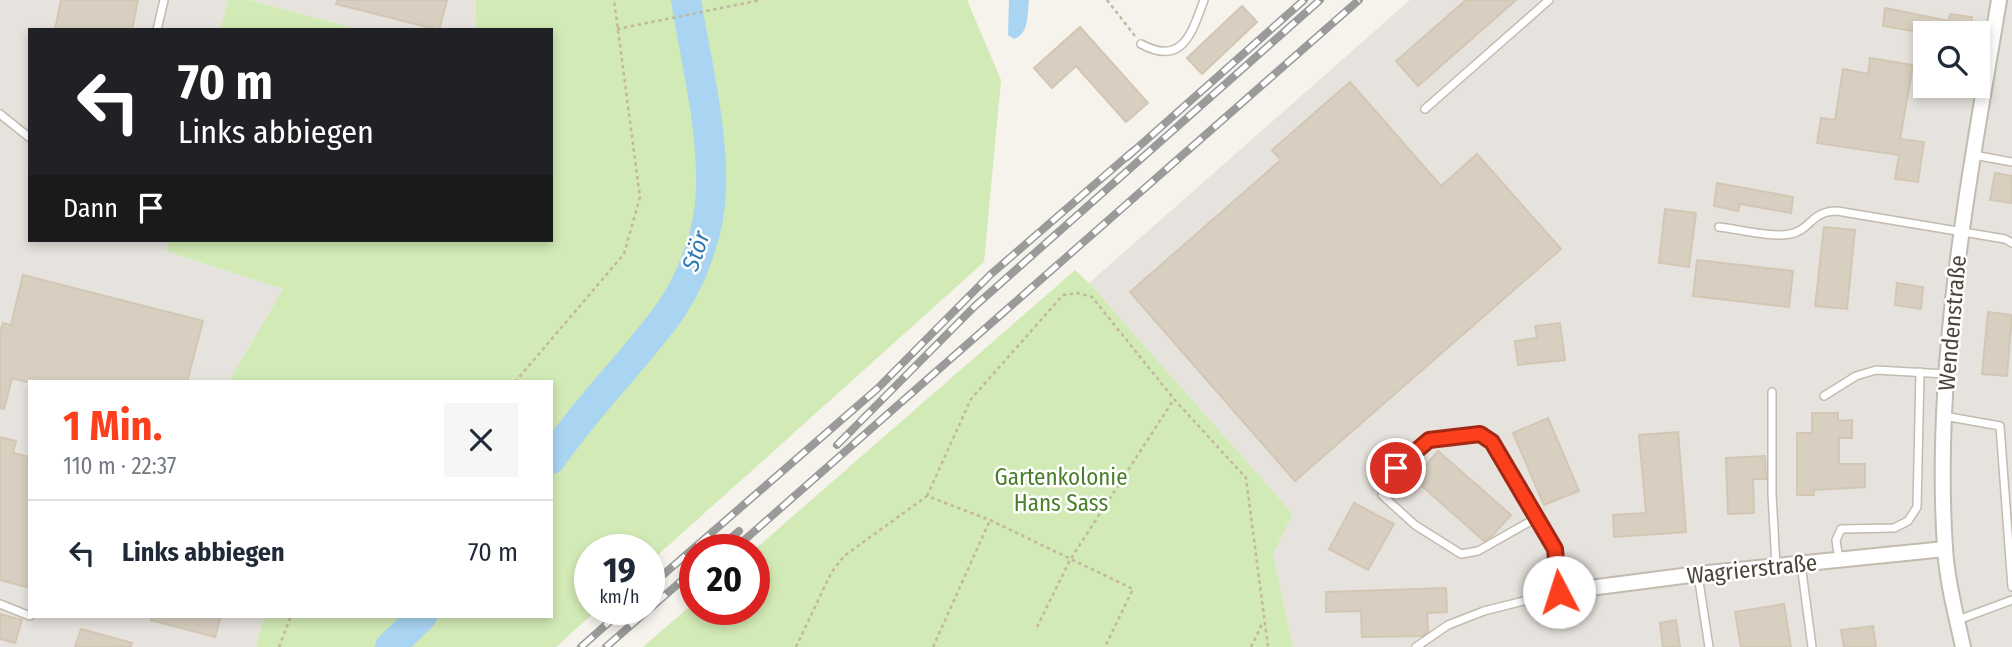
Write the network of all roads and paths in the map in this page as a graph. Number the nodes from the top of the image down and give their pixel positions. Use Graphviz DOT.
graph roads {
  1 [pos="164,0"];
  2 [pos="614,0"];
  3 [pos="761,0"];
  4 [pos="1107,0"];
  5 [pos="1204,0"];
  6 [pos="1549,0"];
  7 [pos="1999,0"];
  8 [pos="157,28"];
  9 [pos="617,29"];
  10 [pos="1141,44"];
  11 [pos="1425,109"];
  12 [pos="0,114"];
  13 [pos="28,136"];
  14 [pos="1973,155"];
  15 [pos="2012,162"];
  16 [pos="1719,227"];
  17 [pos="1960,232"];
  18 [pos="2012,243"];
  19 [pos="1920,372"];
  20 [pos="1945,374"];
  21 [pos="517,380"];
  22 [pos="1772,392"];
  23 [pos="1824,397"];
  24 [pos="1174,399"];
  25 [pos="1944,416"];
  26 [pos="926,496"];
  27 [pos="1538,517"];
  28 [pos="990,520"];
  29 [pos="1945,549"];
  30 [pos="1070,560"];
  31 [pos="1839,561"];
  32 [pos="1801,564"];
  33 [pos="1776,566"];
  34 [pos="1698,574"];
  35 [pos="2012,587"];
  36 [pos="1559,592"];
  37 [pos="2012,600"];
  38 [pos="0,604"];
  39 [pos="28,615"];
  40 [pos="290,618"];
  41 [pos="1957,621"];
  42 [pos="1263,622"];
  43 [pos="1037,627"];
  44 [pos="279,647"];
  45 [pos="796,647"];
  46 [pos="933,647"];
  47 [pos="1105,647"];
  48 [pos="1251,647"];
  49 [pos="1268,647"];
  50 [pos="1416,647"];
  51 [pos="1709,647"];
  52 [pos="1812,647"];
  53 [pos="1963,647"];
  1 -- 8 [label="lane"];
  2 -- 9 [label="path"];
  3 -- 9 [label="path"];
  4 -- 10 [label="path"];
  5 -- 10 [label="lane"];
  6 -- 11 [label="lane"];
  7 -- 14 [label="street, Wendenstraße"];
  9 -- 21 [label="path"];
  12 -- 13 [label="lane"];
  14 -- 15 [label="lane"];
  14 -- 17 [label="street, Wendenstraße"];
  16 -- 17 [label="lane"];
  17 -- 18 [label="lane"];
  17 -- 20 [label="street, Wendenstraße"];
  19 -- 20 [label="lane"];
  19 -- 23 [label="lane"];
  19 -- 31 [label="lane"];
  20 -- 25 [label="street, Wendenstraße"];
  22 -- 33 [label="lane"];
  24 -- 26 [label="path"];
  24 -- 30 [label="path"];
  24 -- 42 [label="path"];
  25 -- 29 [label="street, Wendenstraße"];
  25 -- 35 [label="lane"];
  26 -- 28 [label="path"];
  26 -- 45 [label="path"];
  27 -- 27 [label="lane"];
  27 -- 36 [label="lane"];
  28 -- 30 [label="path"];
  28 -- 46 [label="path"];
  29 -- 31 [label="street, Wagrierstraße"];
  29 -- 41 [label="street, Wendenstraße"];
  30 -- 43 [label="path"];
  30 -- 47 [label="path"];
  31 -- 32 [label="street, Wagrierstraße"];
  32 -- 33 [label="street, Wagrierstraße"];
  32 -- 52 [label="lane"];
  33 -- 34 [label="street, Wagrierstraße"];
  34 -- 36 [label="street, Wagrierstraße"];
  34 -- 51 [label="lane"];
  36 -- 50 [label="lane"];
  37 -- 41 [label="lane"];
  38 -- 39 [label="lane"];
  40 -- 44 [label="path"];
  41 -- 53 [label="street, Wendenstraße"];
  42 -- 48 [label="path"];
  42 -- 49 [label="path"];
}
